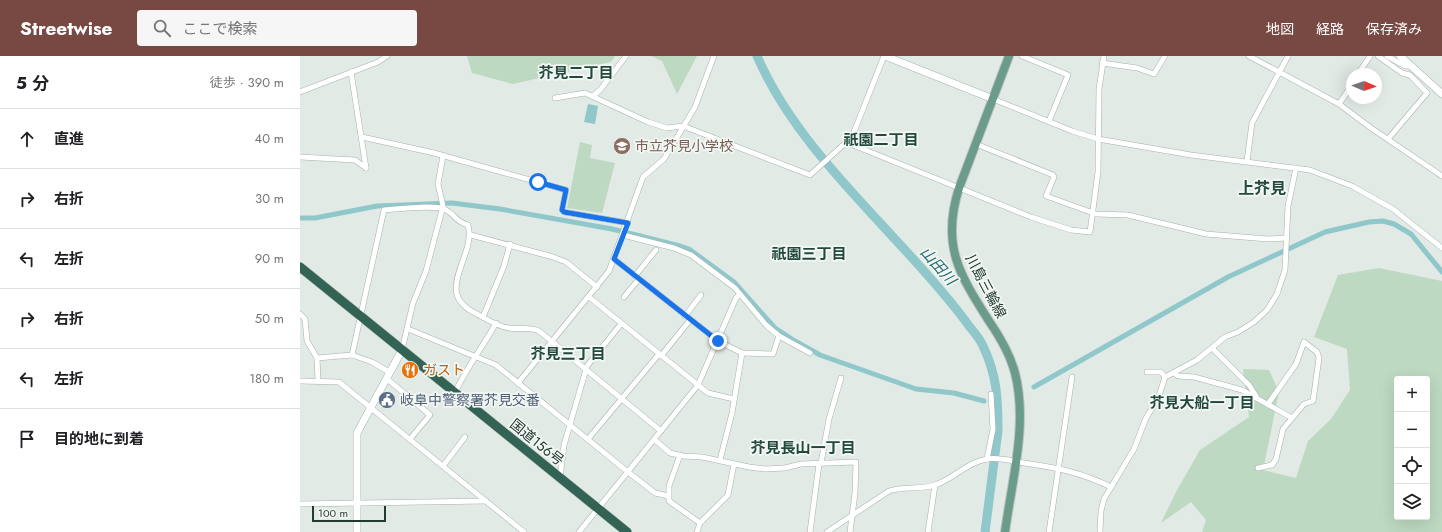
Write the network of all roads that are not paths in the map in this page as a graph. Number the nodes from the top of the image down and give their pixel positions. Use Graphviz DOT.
graph roads {
  1 [pos="387,56"];
  2 [pos="626,56"];
  3 [pos="714,56"];
  4 [pos="885,56"];
  5 [pos="1009,56"];
  6 [pos="1022,56"];
  7 [pos="1104,56"];
  8 [pos="1165,56"];
  9 [pos="1249,56"];
  10 [pos="1288,56"];
  11 [pos="1370,56"];
  12 [pos="1378,56"];
  13 [pos="1387,56"];
  14 [pos="1400,56"];
  15 [pos="1102,63"];
  16 [pos="1413,66"];
  17 [pos="1362,68"];
  18 [pos="351,72"];
  19 [pos="1280,74"];
  20 [pos="300,92"];
  21 [pos="1346,94"];
  22 [pos="1442,94"];
  23 [pos="593,96"];
  24 [pos="555,98"];
  25 [pos="993,100"];
  26 [pos="1339,104"];
  27 [pos="1049,121"];
  28 [pos="683,126"];
  29 [pos="362,137"];
  30 [pos="1098,139"];
  31 [pos="1388,139"];
  32 [pos="848,143"];
  33 [pos="976,144"];
  34 [pos="443,156"];
  35 [pos="300,157"];
  36 [pos="1247,161"];
  37 [pos="1296,168"];
  38 [pos="1442,176"];
  39 [pos="959,188"];
  40 [pos="442,205"];
  41 [pos="1092,213"];
  42 [pos="628,223"];
  43 [pos="471,235"];
  44 [pos="623,235"];
  45 [pos="1286,238"];
  46 [pos="510,244"];
  47 [pos="1442,248"];
  48 [pos="656,250"];
  49 [pos="614,259"];
  50 [pos="300,267"];
  51 [pos="637,277"];
  52 [pos="597,287"];
  53 [pos="740,294"];
  54 [pos="701,295"];
  55 [pos="589,297"];
  56 [pos="624,297"];
  57 [pos="300,314"];
  58 [pos="361,316"];
  59 [pos="684,316"];
  60 [pos="483,317"];
  61 [pos="690,320"];
  62 [pos="496,323"];
  63 [pos="621,324"];
  64 [pos="408,329"];
  65 [pos="779,336"];
  66 [pos="718,341"];
  67 [pos="551,342"];
  68 [pos="1212,348"];
  69 [pos="402,350"];
  70 [pos="742,353"];
  71 [pos="810,353"];
  72 [pos="352,355"];
  73 [pos="475,355"];
  74 [pos="660,355"];
  75 [pos="317,358"];
  76 [pos="586,370"];
  77 [pos="1147,372"];
  78 [pos="1174,373"];
  79 [pos="387,375"];
  80 [pos="1072,377"];
  81 [pos="1165,377"];
  82 [pos="841,378"];
  83 [pos="318,380"];
  84 [pos="300,381"];
  85 [pos="518,383"];
  86 [pos="698,385"];
  87 [pos="455,393"];
  88 [pos="992,394"];
  89 [pos="1256,396"];
  90 [pos="621,399"];
  91 [pos="734,399"];
  92 [pos="1268,404"];
  93 [pos="370,407"];
  94 [pos="1292,418"];
  95 [pos="570,425"];
  96 [pos="661,431"];
  97 [pos="465,437"];
  98 [pos="410,439"];
  99 [pos="588,440"];
  100 [pos="654,440"];
  101 [pos="680,455"];
  102 [pos="988,458"];
  103 [pos="720,460"];
  104 [pos="1014,461"];
  105 [pos="734,464"];
  106 [pos="820,464"];
  107 [pos="443,466"];
  108 [pos="1058,468"];
  109 [pos="1258,468"];
  110 [pos="628,472"];
  111 [pos="560,478"];
  112 [pos="935,485"];
  113 [pos="1111,487"];
  114 [pos="668,496"];
  115 [pos="486,501"];
  116 [pos="358,503"];
  117 [pos="300,504"];
  118 [pos="598,509"];
  119 [pos="853,516"];
  120 [pos="700,524"];
  121 [pos="357,532"];
  122 [pos="524,532"];
  123 [pos="579,532"];
  124 [pos="626,532"];
  125 [pos="697,532"];
  126 [pos="810,532"];
  127 [pos="827,532"];
  128 [pos="850,532"];
  129 [pos="928,532"];
  130 [pos="1004,532"];
  131 [pos="1049,532"];
  132 [pos="1100,532"];
  1 -- 18 [label="street"];
  2 -- 23 [label="street"];
  3 -- 28 [label="street"];
  4 -- 25 [label="street"];
  4 -- 32 [label="street"];
  5 -- 25 [label="main road, 川島三輪線"];
  6 -- 27 [label="street"];
  7 -- 15 [label="street"];
  8 -- 15 [label="street"];
  9 -- 19 [label="street"];
  10 -- 19 [label="street"];
  11 -- 17 [label="street"];
  12 -- 31 [label="street"];
  13 -- 16 [label="street"];
  14 -- 16 [label="street"];
  15 -- 30 [label="street"];
  16 -- 22 [label="street"];
  18 -- 20 [label="street"];
  18 -- 29 [label="street"];
  19 -- 26 [label="street"];
  19 -- 36 [label="street"];
  21 -- 26 [label="street"];
  23 -- 24 [label="street"];
  23 -- 28 [label="street"];
  25 -- 27 [label="street"];
  25 -- 33 [label="main road, 川島三輪線"];
  26 -- 31 [label="street"];
  27 -- 30 [label="street"];
  28 -- 32 [label="street"];
  28 -- 42 [label="street"];
  29 -- 34 [label="street"];
  29 -- 35 [label="street"];
  30 -- 36 [label="street"];
  30 -- 41 [label="street"];
  31 -- 38 [label="street"];
  32 -- 39 [label="street"];
  33 -- 39 [label="main road, 川島三輪線"];
  33 -- 41 [label="street"];
  34 -- 40 [label="street"];
  34 -- 42 [label="street"];
  36 -- 37 [label="street"];
  37 -- 45 [label="street"];
  37 -- 47 [label="street"];
  39 -- 41 [label="street"];
  39 -- 104 [label="main road, 川島三輪線"];
  40 -- 43 [label="street"];
  40 -- 58 [label="street"];
  40 -- 64 [label="street"];
  41 -- 45 [label="street"];
  42 -- 44 [label="street"];
  43 -- 46 [label="street"];
  43 -- 60 [label="street"];
  44 -- 49 [label="street"];
  44 -- 53 [label="street"];
  45 -- 68 [label="street"];
  46 -- 52 [label="street"];
  46 -- 60 [label="street"];
  48 -- 51 [label="street"];
  49 -- 51 [label="street"];
  49 -- 52 [label="street"];
  50 -- 58 [label="highway, 国道156号"];
  51 -- 56 [label="street"];
  51 -- 59 [label="street"];
  52 -- 55 [label="street"];
  53 -- 65 [label="street"];
  53 -- 66 [label="street"];
  54 -- 59 [label="street"];
  55 -- 63 [label="street"];
  55 -- 67 [label="street"];
  57 -- 75 [label="street"];
  58 -- 69 [label="highway, 国道156号"];
  58 -- 72 [label="street"];
  59 -- 61 [label="street"];
  60 -- 62 [label="street"];
  61 -- 66 [label="street"];
  61 -- 74 [label="street"];
  62 -- 67 [label="street"];
  62 -- 73 [label="street"];
  63 -- 74 [label="street"];
  63 -- 76 [label="street"];
  64 -- 69 [label="street"];
  64 -- 73 [label="street"];
  65 -- 70 [label="street"];
  65 -- 71 [label="street"];
  66 -- 70 [label="street"];
  66 -- 86 [label="street"];
  67 -- 76 [label="street"];
  67 -- 85 [label="street"];
  68 -- 78 [label="street"];
  68 -- 89 [label="street"];
  69 -- 79 [label="street"];
  69 -- 87 [label="highway, 国道156号"];
  70 -- 91 [label="street"];
  72 -- 75 [label="street"];
  72 -- 79 [label="street"];
  73 -- 85 [label="street"];
  73 -- 87 [label="street"];
  74 -- 86 [label="street"];
  74 -- 90 [label="street"];
  75 -- 83 [label="street"];
  76 -- 90 [label="street"];
  76 -- 95 [label="street"];
  77 -- 81 [label="street"];
  78 -- 81 [label="street"];
  78 -- 89 [label="street"];
  79 -- 93 [label="street"];
  79 -- 98 [label="street"];
  80 -- 108 [label="street"];
  81 -- 113 [label="street"];
  82 -- 106 [label="street"];
  83 -- 84 [label="street"];
  83 -- 93 [label="street"];
  85 -- 95 [label="street"];
  86 -- 91 [label="street"];
  86 -- 96 [label="street"];
  87 -- 111 [label="highway, 国道156号"];
  88 -- 102 [label="street"];
  89 -- 92 [label="street"];
  90 -- 96 [label="street"];
  90 -- 99 [label="street"];
  91 -- 103 [label="street"];
  92 -- 94 [label="street"];
  92 -- 94 [label="street"];
  93 -- 98 [label="street"];
  93 -- 116 [label="street"];
  94 -- 109 [label="street"];
  95 -- 99 [label="street"];
  95 -- 111 [label="street"];
  96 -- 100 [label="street"];
  97 -- 107 [label="street"];
  98 -- 107 [label="street"];
  99 -- 110 [label="street"];
  100 -- 101 [label="street"];
  100 -- 110 [label="street"];
  101 -- 103 [label="street"];
  101 -- 114 [label="street"];
  102 -- 104 [label="street"];
  102 -- 112 [label="street"];
  103 -- 105 [label="street"];
  104 -- 108 [label="street"];
  104 -- 130 [label="main road, 川島三輪線"];
  105 -- 106 [label="street"];
  105 -- 120 [label="street"];
  106 -- 119 [label="street"];
  106 -- 126 [label="street"];
  107 -- 115 [label="street"];
  108 -- 113 [label="street"];
  108 -- 131 [label="street"];
  110 -- 114 [label="street"];
  110 -- 118 [label="street"];
  111 -- 118 [label="highway, 国道156号"];
  112 -- 119 [label="street"];
  112 -- 129 [label="street"];
  113 -- 132 [label="street"];
  114 -- 120 [label="street"];
  115 -- 116 [label="street"];
  115 -- 122 [label="street"];
  116 -- 117 [label="street"];
  116 -- 121 [label="street"];
  118 -- 123 [label="street"];
  118 -- 124 [label="highway, 国道156号"];
  119 -- 127 [label="street"];
  119 -- 128 [label="street"];
  120 -- 125 [label="street"];
}
